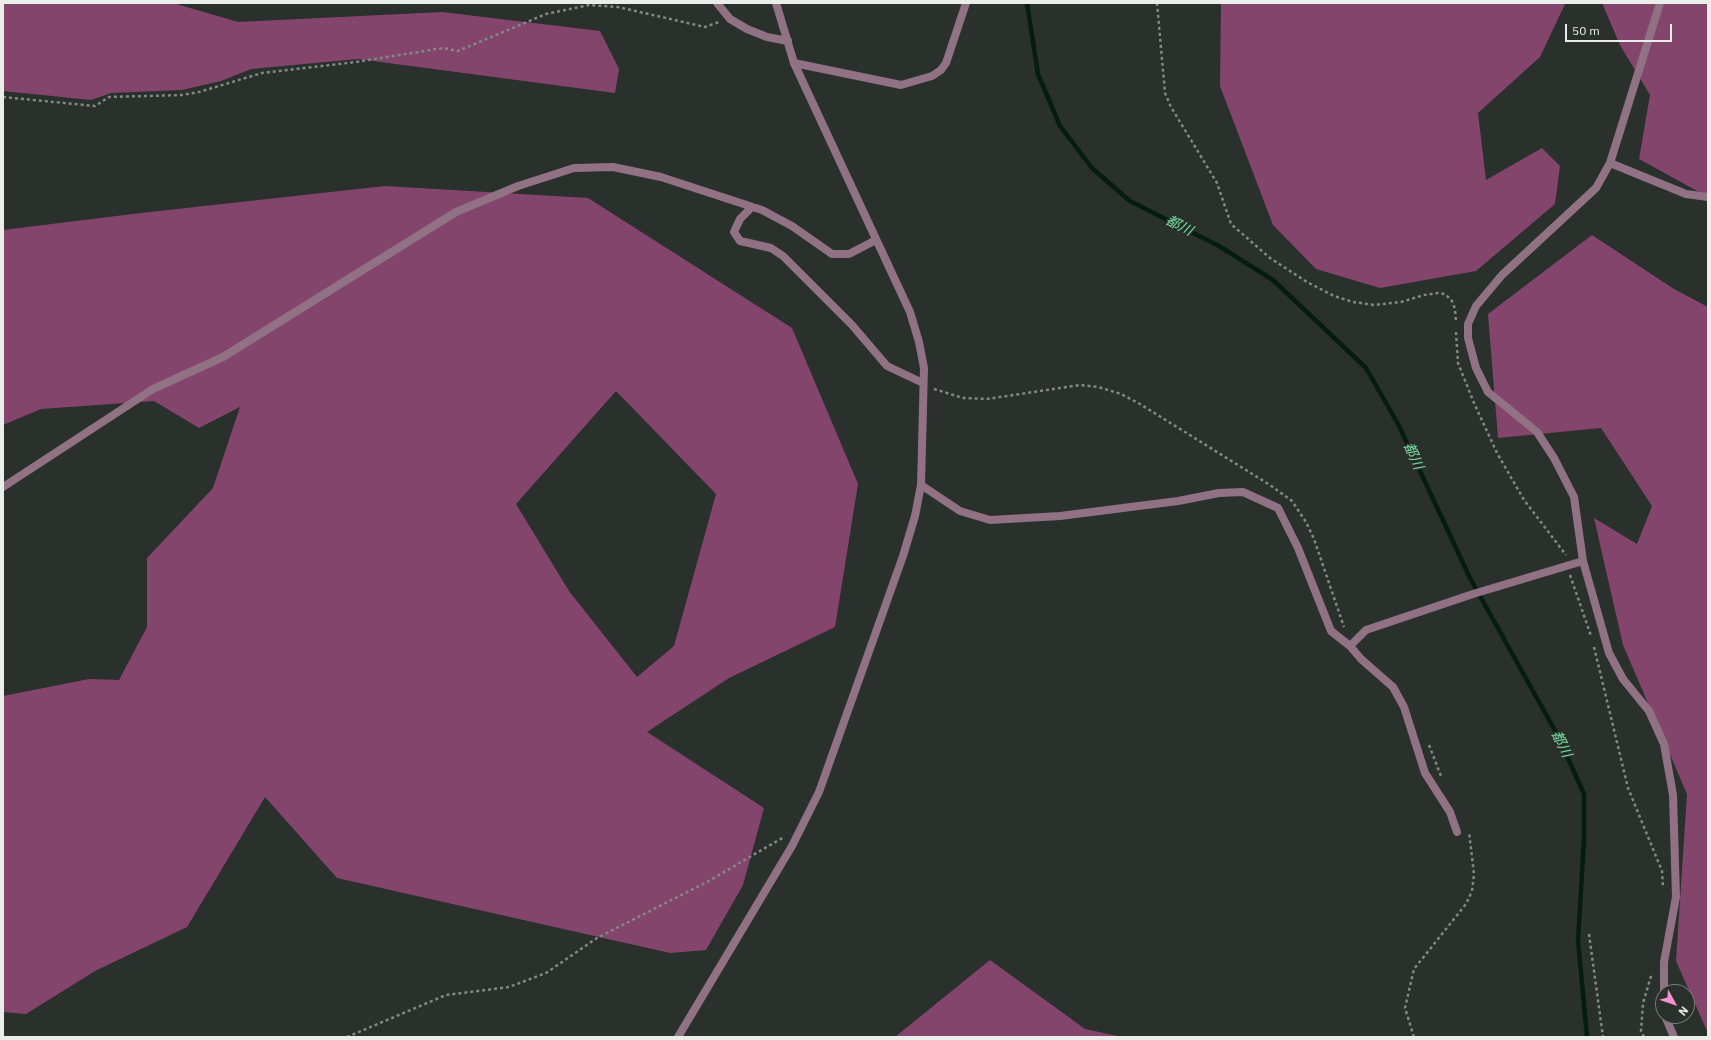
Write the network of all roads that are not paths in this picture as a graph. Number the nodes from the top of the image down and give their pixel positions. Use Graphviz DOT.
graph roads {
  1 [pos="718,3"];
  2 [pos="776,3"];
  3 [pos="966,3"];
  4 [pos="1660,3"];
  5 [pos="788,42"];
  6 [pos="794,63"];
  7 [pos="1610,163"];
  8 [pos="1708,198"];
  9 [pos="752,207"];
  10 [pos="876,240"];
  11 [pos="923,383"];
  12 [pos="921,485"];
  13 [pos="3,487"];
  14 [pos="1583,561"];
  15 [pos="1350,646"];
  16 [pos="1458,832"];
  17 [pos="1664,984"];
  18 [pos="1668,1024"];
  19 [pos="678,1037"];
  20 [pos="1674,1037"];
  1 -- 5 [label="street"];
  2 -- 5 [label="street"];
  3 -- 6 [label="street"];
  4 -- 7 [label="street"];
  5 -- 6 [label="street"];
  6 -- 10 [label="street"];
  7 -- 8 [label="street"];
  7 -- 14 [label="street"];
  9 -- 10 [label="street"];
  9 -- 11 [label="street"];
  9 -- 13 [label="street"];
  10 -- 11 [label="street"];
  11 -- 12 [label="street"];
  12 -- 15 [label="street"];
  12 -- 19 [label="street"];
  14 -- 15 [label="street"];
  14 -- 17 [label="street"];
  15 -- 16 [label="street"];
  18 -- 20 [label="street"];
}
